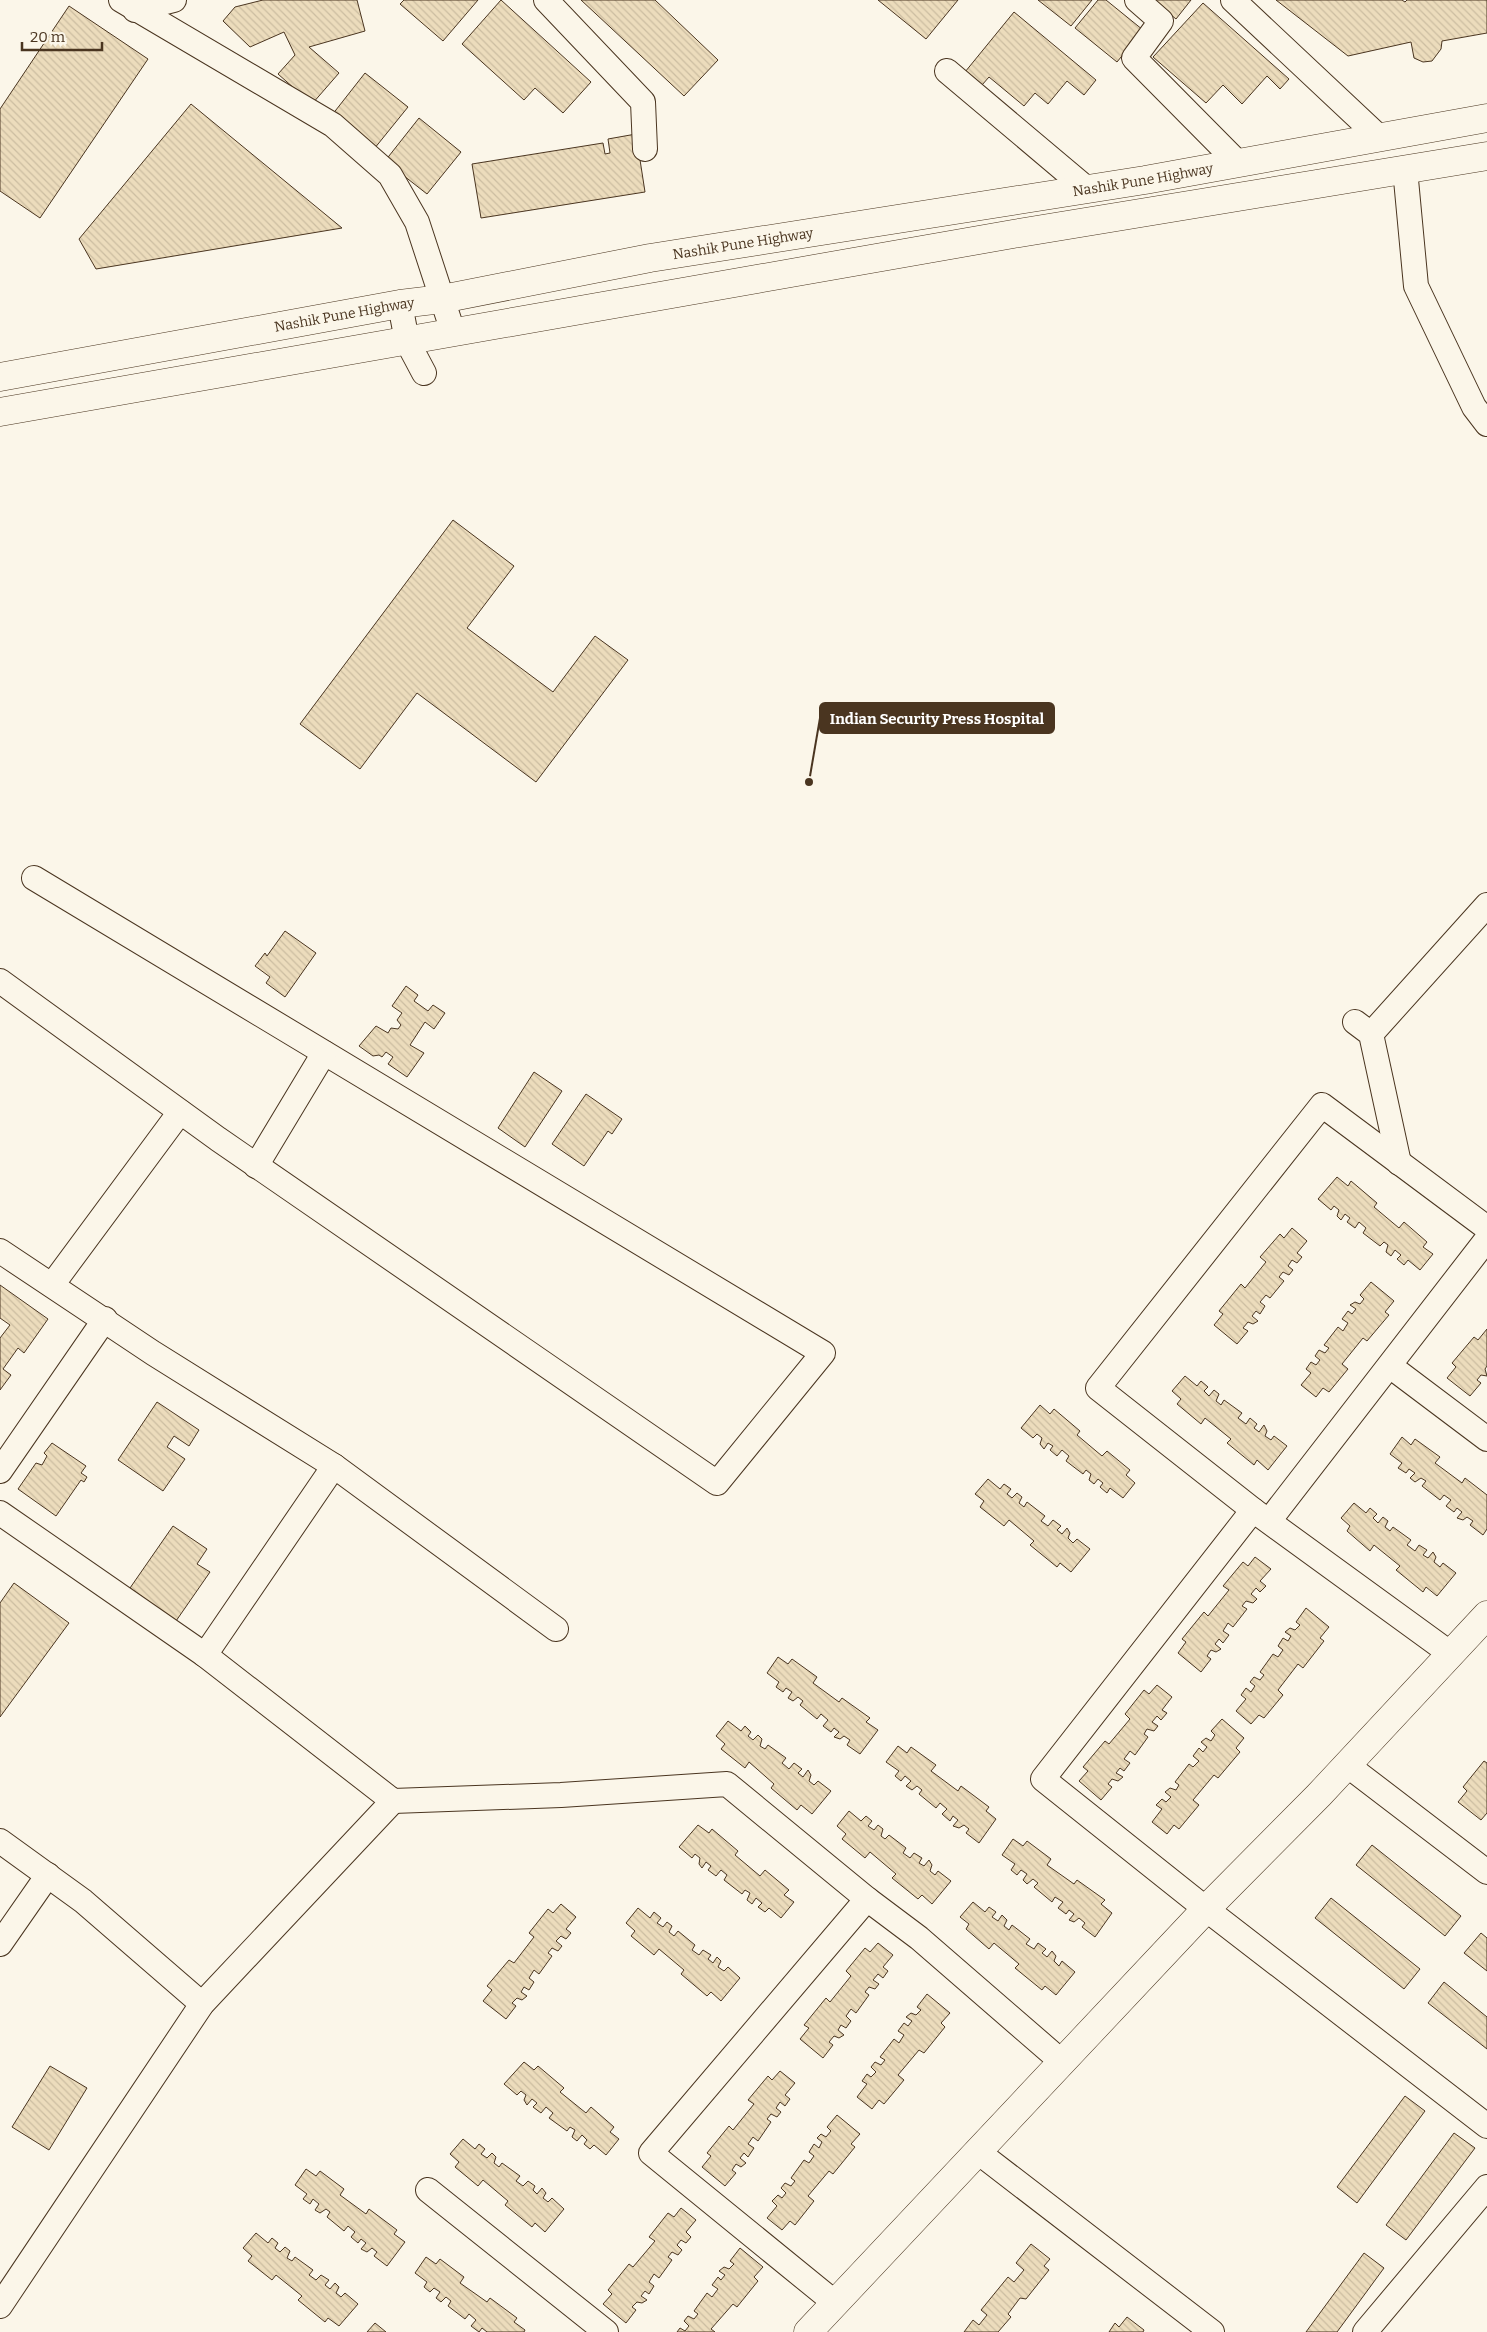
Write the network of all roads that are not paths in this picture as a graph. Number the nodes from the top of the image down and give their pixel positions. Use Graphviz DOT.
graph roads {
  1 [pos="174,0"];
  2 [pos="546,0"];
  3 [pos="1137,0"];
  4 [pos="1233,0"];
  5 [pos="133,3"];
  6 [pos="947,71"];
  7 [pos="1487,118"];
  8 [pos="1380,138"];
  9 [pos="645,149"];
  10 [pos="1487,156"];
  11 [pos="1238,163"];
  12 [pos="1405,169"];
  13 [pos="1087,189"];
  14 [pos="442,299"];
  15 [pos="400,304"];
  16 [pos="453,332"];
  17 [pos="407,341"];
  18 [pos="424,373"];
  19 [pos="0,377"];
  20 [pos="0,412"];
  21 [pos="1487,424"];
  22 [pos="34,878"];
  23 [pos="1487,905"];
  24 [pos="0,981"];
  25 [pos="324,1053"];
  26 [pos="180,1112"];
  27 [pos="1399,1163"];
  28 [pos="256,1166"];
  29 [pos="1487,1228"];
  30 [pos="1487,1239"];
  31 [pos="0,1251"];
  32 [pos="52,1286"];
  33 [pos="105,1319"];
  34 [pos="1390,1366"];
  35 [pos="1487,1439"];
  36 [pos="334,1466"];
  37 [pos="0,1471"];
  38 [pos="0,1513"];
  39 [pos="1261,1515"];
  40 [pos="1487,1615"];
  41 [pos="556,1629"];
  42 [pos="1451,1654"];
  43 [pos="205,1655"];
  44 [pos="1347,1765"];
  45 [pos="394,1801"];
  46 [pos="0,1841"];
  47 [pos="1487,1872"];
  48 [pos="48,1875"];
  49 [pos="867,1899"];
  50 [pos="1206,1909"];
  51 [pos="0,1944"];
  52 [pos="202,2004"];
  53 [pos="1062,2062"];
  54 [pos="1487,2126"];
  55 [pos="978,2152"];
  56 [pos="1487,2187"];
  57 [pos="428,2190"];
  58 [pos="834,2302"];
  59 [pos="0,2306"];
  60 [pos="606,2332"];
  61 [pos="808,2332"];
  62 [pos="1212,2332"];
  63 [pos="1364,2332"];
  1 -- 5 [label="street"];
  2 -- 9 [label="street"];
  3 -- 11 [label="street"];
  4 -- 8 [label="street"];
  5 -- 14 [label="street"];
  6 -- 13 [label="street"];
  7 -- 8 [label="main road, Nashik Pune Highway"];
  8 -- 11 [label="main road, Nashik Pune Highway"];
  10 -- 12 [label="main road"];
  11 -- 13 [label="main road, Nashik Pune Highway"];
  12 -- 16 [label="main road"];
  12 -- 21 [label="street"];
  13 -- 14 [label="main road, Nashik Pune Highway"];
  14 -- 15 [label="main road, Nashik Pune Highway"];
  14 -- 16 [label="street"];
  15 -- 17 [label="street"];
  15 -- 19 [label="main road, Nashik Pune Highway"];
  16 -- 17 [label="main road"];
  17 -- 18 [label="street"];
  17 -- 20 [label="main road"];
  22 -- 25 [label="street"];
  23 -- 27 [label="street"];
  24 -- 26 [label="street"];
  25 -- 28 [label="street"];
  25 -- 28 [label="street"];
  26 -- 28 [label="street"];
  26 -- 32 [label="street"];
  27 -- 29 [label="street"];
  27 -- 39 [label="street"];
  30 -- 34 [label="street"];
  31 -- 32 [label="street"];
  32 -- 33 [label="street"];
  33 -- 36 [label="street"];
  33 -- 37 [label="street"];
  34 -- 35 [label="street"];
  34 -- 39 [label="street"];
  36 -- 41 [label="street"];
  36 -- 43 [label="street"];
  38 -- 43 [label="street"];
  39 -- 42 [label="street"];
  39 -- 50 [label="street"];
  40 -- 42 [label="main road"];
  42 -- 44 [label="main road"];
  43 -- 45 [label="street"];
  44 -- 47 [label="street"];
  44 -- 50 [label="main road"];
  45 -- 49 [label="street"];
  45 -- 52 [label="street"];
  46 -- 48 [label="street"];
  48 -- 51 [label="street"];
  48 -- 52 [label="street"];
  49 -- 53 [label="street"];
  49 -- 58 [label="street"];
  50 -- 53 [label="main road"];
  50 -- 54 [label="street"];
  52 -- 59 [label="street"];
  53 -- 55 [label="main road"];
  55 -- 58 [label="main road"];
  55 -- 62 [label="street"];
  56 -- 63 [label="street"];
  57 -- 60 [label="street"];
  58 -- 61 [label="main road"];
}
